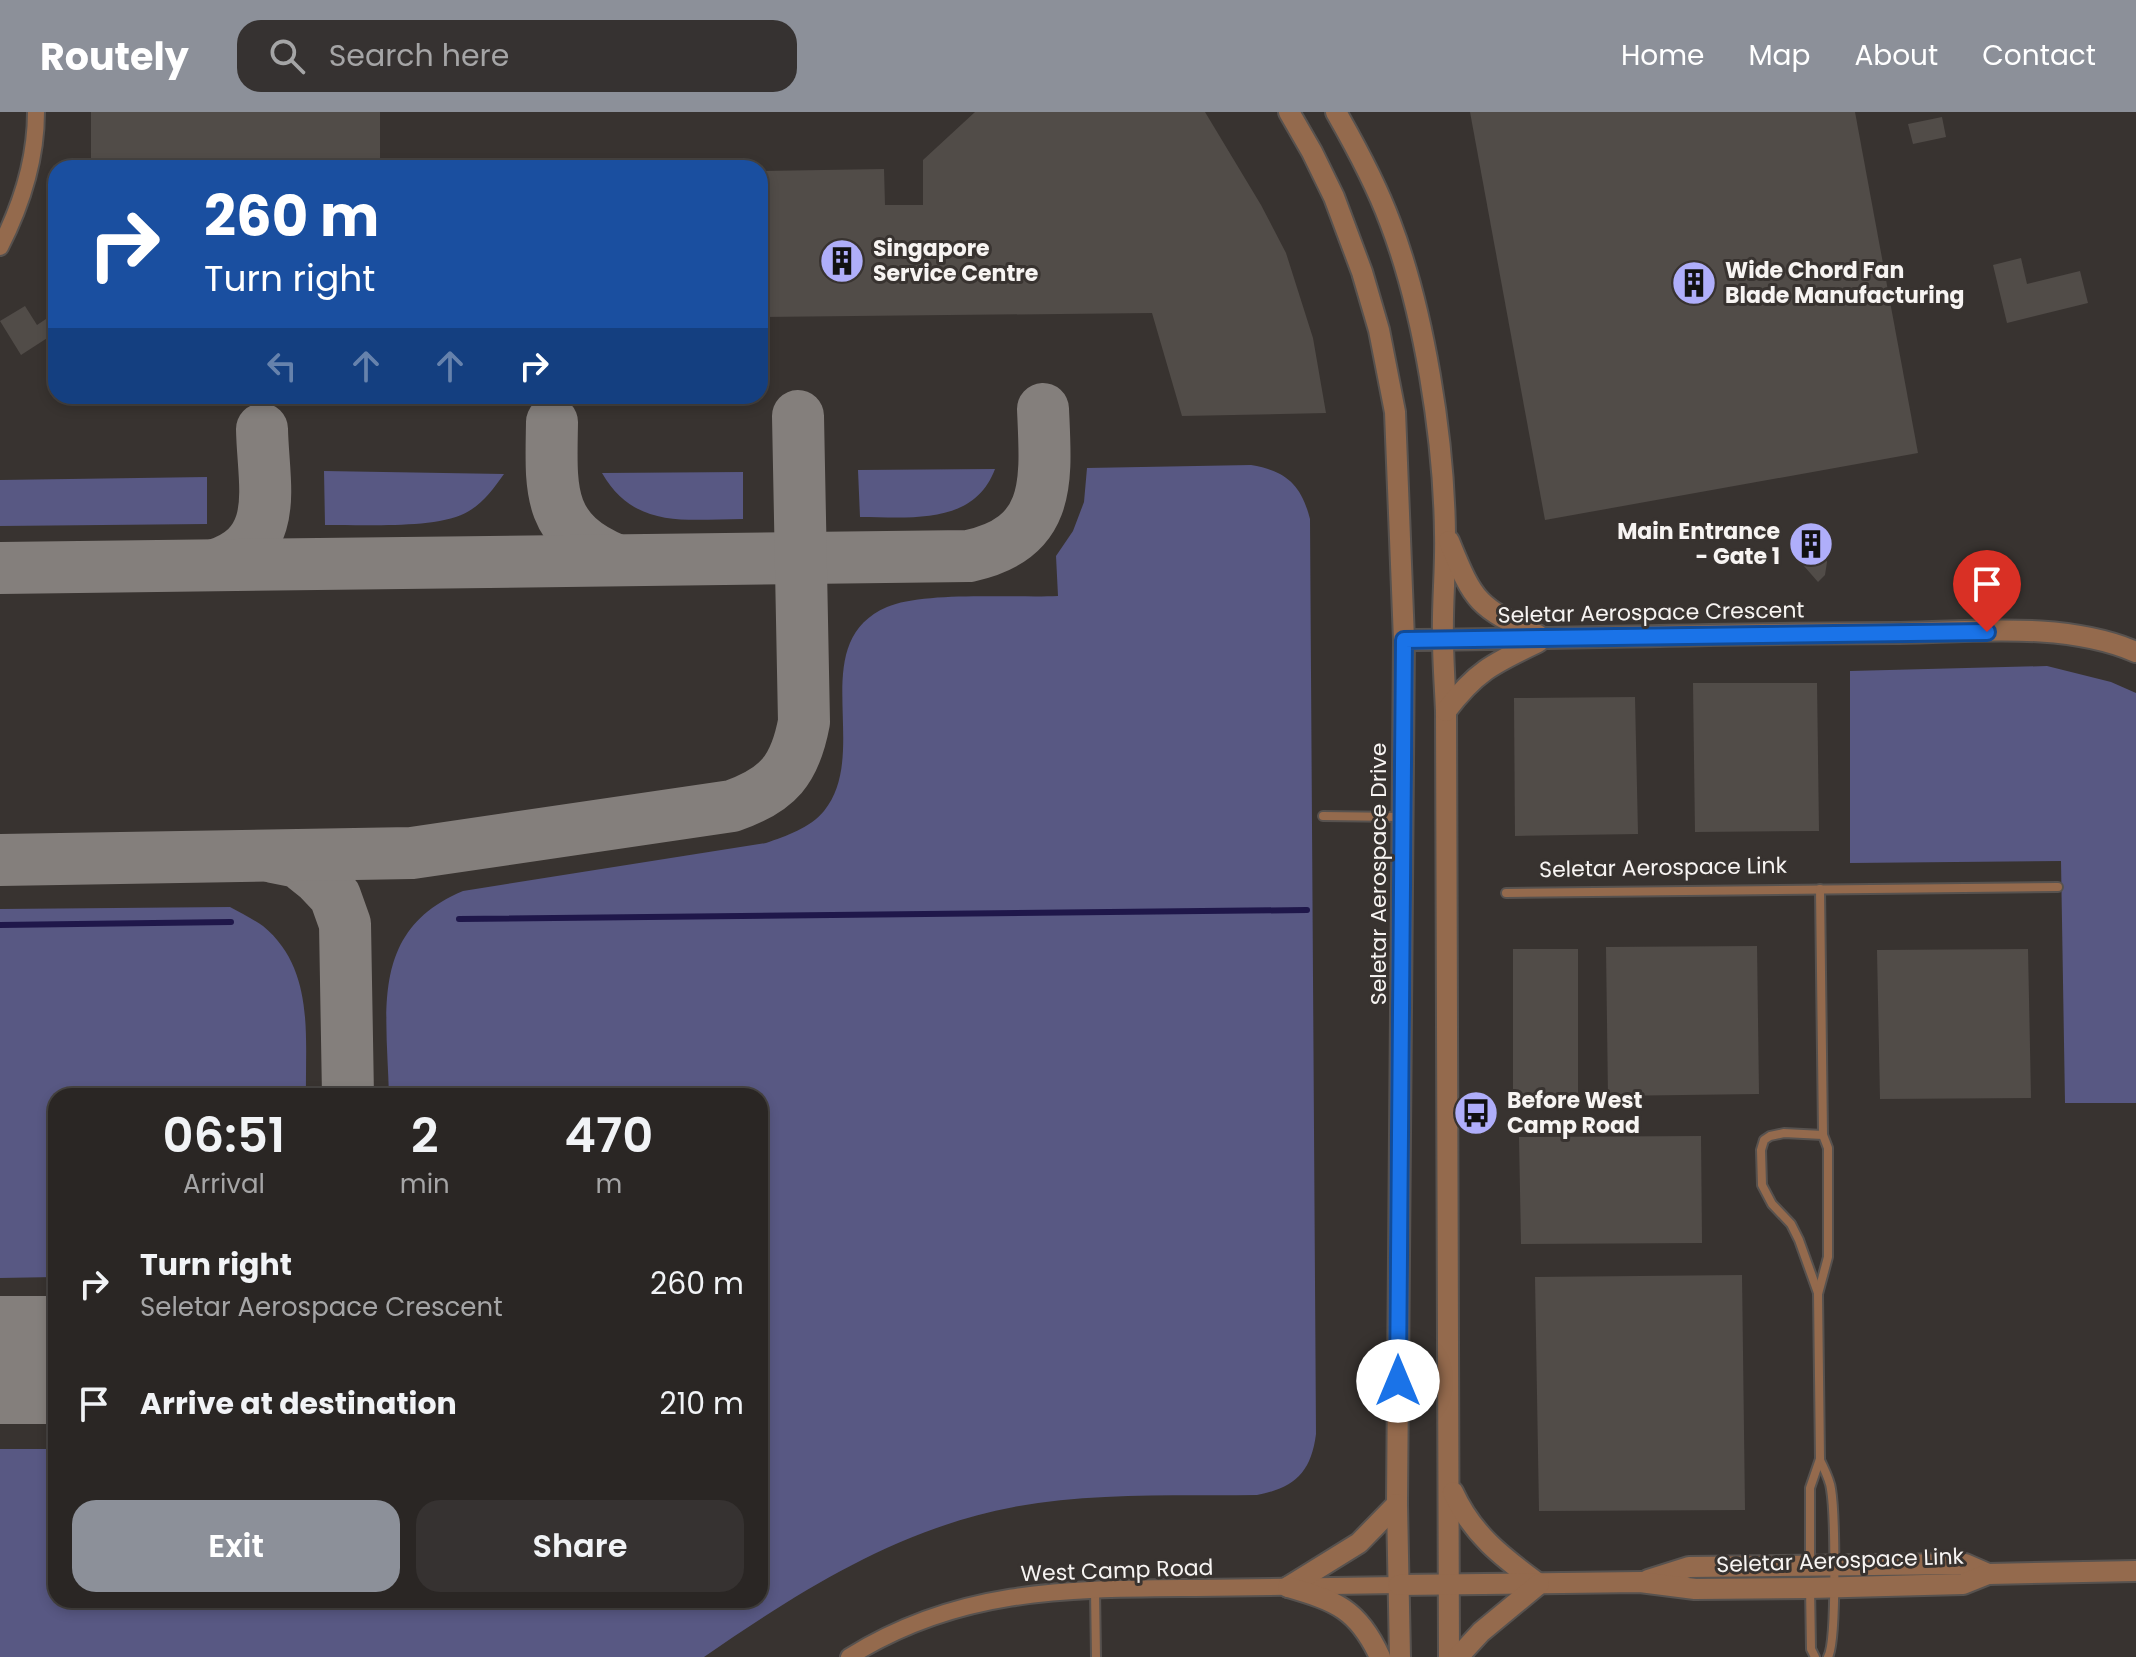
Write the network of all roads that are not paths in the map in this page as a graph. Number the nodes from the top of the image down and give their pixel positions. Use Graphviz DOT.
graph roads {
  1 [pos="36,112"];
  2 [pos="1289,112"];
  3 [pos="1336,112"];
  4 [pos="0,247"];
  5 [pos="1445,533"];
  6 [pos="1545,638"];
  7 [pos="1404,640"];
  8 [pos="1443,640"];
  9 [pos="2136,652"];
  10 [pos="1446,711"];
  11 [pos="1323,816"];
  12 [pos="1402,817"];
  13 [pos="2058,887"];
  14 [pos="1820,889"];
  15 [pos="1506,893"];
  16 [pos="1823,1135"];
  17 [pos="1818,1294"];
  18 [pos="1820,1459"];
  19 [pos="1449,1484"];
  20 [pos="1397,1504"];
  21 [pos="1810,1564"];
  22 [pos="1833,1564"];
  23 [pos="2136,1571"];
  24 [pos="1988,1574"];
  25 [pos="1640,1582"];
  26 [pos="1539,1584"];
  27 [pos="1399,1585"];
  28 [pos="1450,1585"];
  29 [pos="1288,1587"];
  30 [pos="1834,1587"];
  31 [pos="1810,1588"];
  32 [pos="1095,1589"];
  33 [pos="849,1657"];
  34 [pos="1096,1657"];
  35 [pos="1380,1657"];
  36 [pos="1400,1657"];
  37 [pos="1449,1657"];
  38 [pos="1458,1657"];
  39 [pos="1815,1657"];
  40 [pos="1828,1657"];
  1 -- 4 [label="street"];
  2 -- 7 [label="street, Seletar Aerospace Drive"];
  3 -- 5 [label="street"];
  5 -- 6 [label="street"];
  5 -- 8 [label="street"];
  6 -- 8 [label="street, Seletar Aerospace Crescent"];
  6 -- 9 [label="street, Seletar Aerospace Crescent"];
  6 -- 10 [label="street"];
  7 -- 8 [label="street, Seletar Aerospace Crescent"];
  7 -- 12 [label="street, Seletar Aerospace Drive"];
  8 -- 10 [label="street"];
  10 -- 19 [label="street"];
  11 -- 12 [label="lane"];
  12 -- 20 [label="street, Seletar Aerospace Drive"];
  13 -- 14 [label="lane, Seletar Aerospace Link"];
  14 -- 15 [label="lane, Seletar Aerospace Link"];
  14 -- 16 [label="lane"];
  16 -- 17 [label="lane"];
  16 -- 17 [label="lane"];
  17 -- 18 [label="lane"];
  18 -- 21 [label="lane"];
  18 -- 22 [label="lane"];
  19 -- 26 [label="street"];
  19 -- 28 [label="street"];
  20 -- 27 [label="street, Seletar Aerospace Drive"];
  20 -- 29 [label="street"];
  21 -- 22 [label="street, Seletar Aerospace Link"];
  21 -- 25 [label="street, Seletar Aerospace Link"];
  21 -- 31 [label="lane"];
  22 -- 24 [label="street, Seletar Aerospace Link"];
  22 -- 30 [label="lane"];
  23 -- 24 [label="street, Seletar Aerospace Link"];
  24 -- 30 [label="street, Seletar Aerospace Link"];
  25 -- 26 [label="street, Seletar Aerospace Link"];
  25 -- 31 [label="street, Seletar Aerospace Link"];
  26 -- 28 [label="street, Seletar Aerospace Link"];
  26 -- 38 [label="street"];
  27 -- 28 [label="street, Seletar Aerospace Link"];
  27 -- 29 [label="street, West Camp Road"];
  27 -- 36 [label="street, Seletar Aerospace Drive"];
  28 -- 37 [label="street"];
  29 -- 32 [label="street, West Camp Road"];
  29 -- 35 [label="street"];
  30 -- 31 [label="street, Seletar Aerospace Link"];
  30 -- 40 [label="lane"];
  31 -- 39 [label="lane"];
  32 -- 33 [label="street, West Camp Road"];
  32 -- 34 [label="lane"];
}
